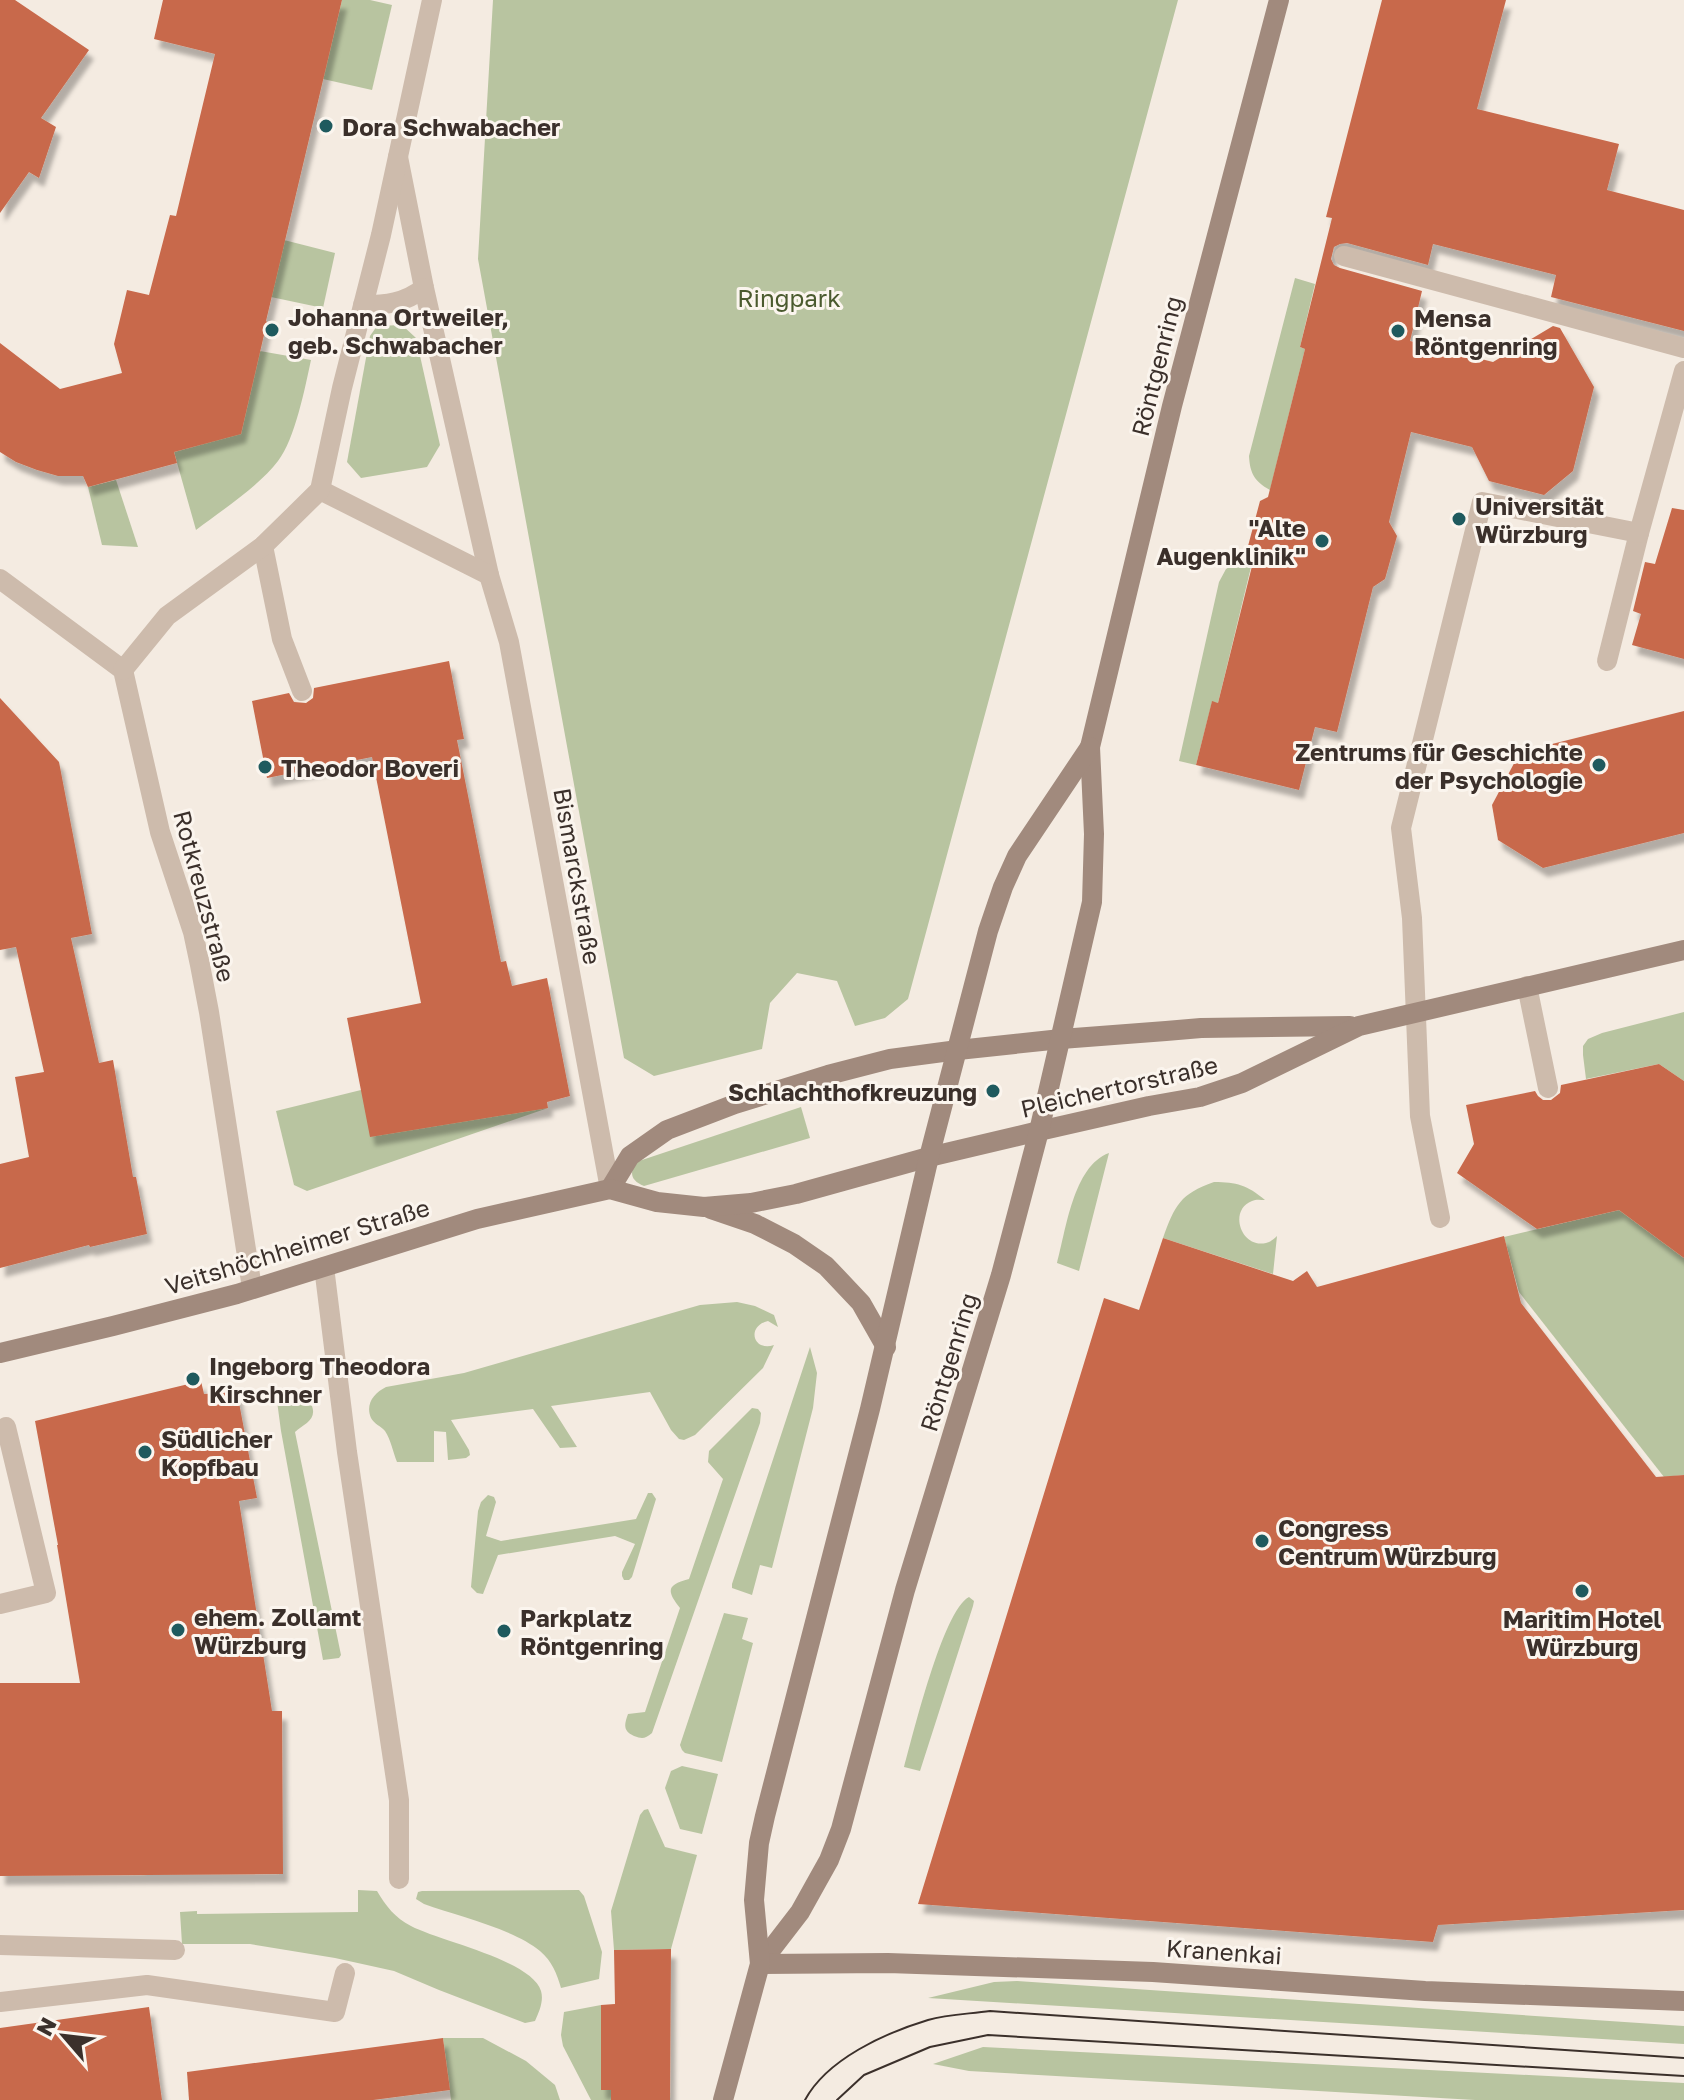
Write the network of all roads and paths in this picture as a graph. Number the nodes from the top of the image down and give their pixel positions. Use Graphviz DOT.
graph roads {
  1 [pos="432,0"];
  2 [pos="1279,0"];
  3 [pos="398,157"];
  4 [pos="1344,256"];
  5 [pos="424,288"];
  6 [pos="363,305"];
  7 [pos="1684,348"];
  8 [pos="1684,371"];
  9 [pos="320,490"];
  10 [pos="1639,533"];
  11 [pos="263,546"];
  12 [pos="489,575"];
  13 [pos="0,579"];
  14 [pos="1607,661"];
  15 [pos="123,670"];
  16 [pos="302,691"];
  17 [pos="1090,747"];
  18 [pos="1684,950"];
  19 [pos="1527,986"];
  20 [pos="1416,1012"];
  21 [pos="1359,1026"];
  22 [pos="1061,1039"];
  23 [pos="958,1050"];
  24 [pos="1548,1088"];
  25 [pos="1039,1131"];
  26 [pos="929,1157"];
  27 [pos="610,1189"];
  28 [pos="704,1207"];
  29 [pos="1440,1218"];
  30 [pos="324,1267"];
  31 [pos="252,1288"];
  32 [pos="886,1347"];
  33 [pos="0,1353"];
  34 [pos="6,1427"];
  35 [pos="0,1604"];
  36 [pos="399,1879"];
  37 [pos="0,1945"];
  38 [pos="175,1950"];
  39 [pos="760,1964"];
  40 [pos="345,1973"];
  41 [pos="1684,2001"];
  42 [pos="0,2002"];
  43 [pos="723,2100"];
  1 -- 3 [label="street, Bismarckstraße"];
  2 -- 17 [label="main road, Röntgenring"];
  3 -- 5 [label="street, Bismarckstraße"];
  3 -- 6 [label="street, Bismarckstraße"];
  4 -- 7 [label="street"];
  5 -- 6 [label="street"];
  5 -- 12 [label="street, Bismarckstraße"];
  6 -- 9 [label="street, Bismarckstraße"];
  8 -- 10 [label="street"];
  9 -- 11 [label="street"];
  9 -- 12 [label="street"];
  10 -- 14 [label="street"];
  10 -- 20 [label="street"];
  11 -- 15 [label="street"];
  11 -- 16 [label="street"];
  12 -- 27 [label="street, Bismarckstraße"];
  13 -- 15 [label="street"];
  15 -- 31 [label="street, Rotkreuzstraße"];
  17 -- 22 [label="main road, Röntgenring"];
  17 -- 23 [label="main road, Röntgenring"];
  18 -- 19 [label="main road, Pleichertorstraße"];
  19 -- 20 [label="main road, Pleichertorstraße"];
  19 -- 24 [label="street"];
  20 -- 21 [label="main road, Pleichertorstraße"];
  20 -- 29 [label="street"];
  21 -- 22 [label="main road, Pleichertorstraße"];
  21 -- 25 [label="main road, Pleichertorstraße"];
  22 -- 23 [label="main road"];
  22 -- 25 [label="main road, Röntgenring"];
  23 -- 26 [label="main road, Röntgenring"];
  23 -- 27 [label="main road"];
  25 -- 26 [label="main road, Pleichertorstraße"];
  25 -- 39 [label="main road, Röntgenring"];
  26 -- 28 [label="main road, Veitshöchheimer Straße"];
  26 -- 32 [label="main road, Röntgenring"];
  27 -- 28 [label="main road, Veitshöchheimer Straße"];
  27 -- 30 [label="main road, Veitshöchheimer Straße"];
  28 -- 32 [label="main road"];
  30 -- 31 [label="main road, Veitshöchheimer Straße"];
  30 -- 36 [label="street"];
  31 -- 33 [label="main road, Veitshöchheimer Straße"];
  32 -- 39 [label="main road, Röntgenring"];
  34 -- 35 [label="street"];
  37 -- 38 [label="street"];
  39 -- 41 [label="main road, Kranenkai"];
  39 -- 43 [label="main road, Röntgenring"];
  40 -- 42 [label="street"];
}
